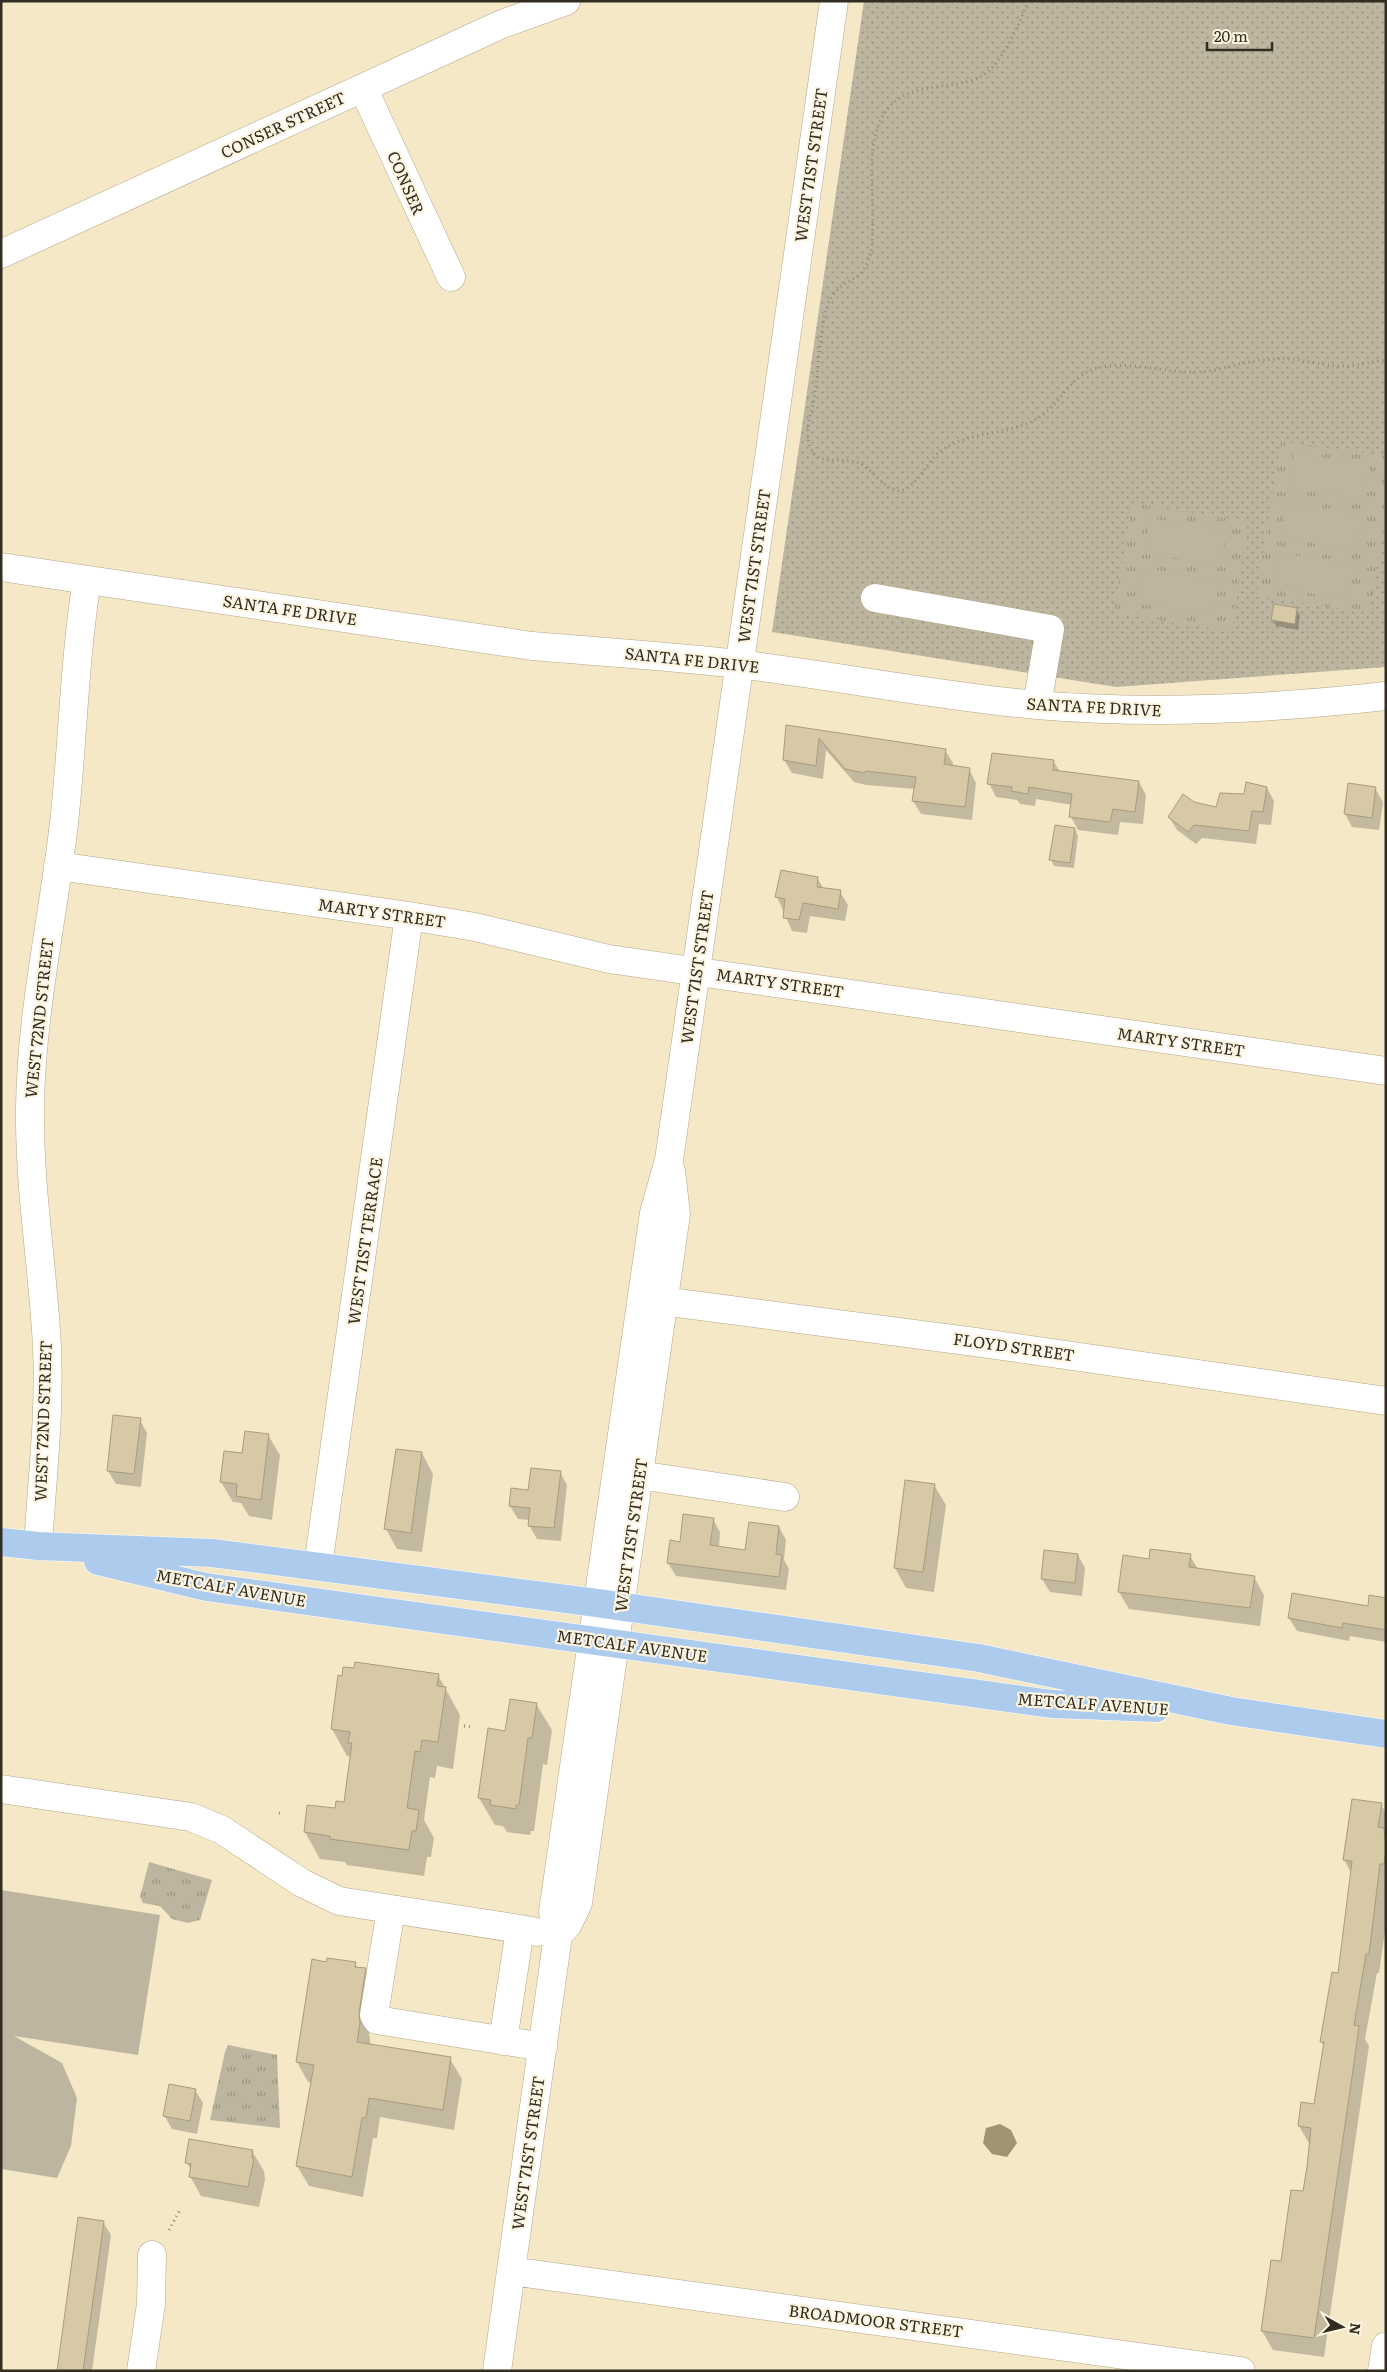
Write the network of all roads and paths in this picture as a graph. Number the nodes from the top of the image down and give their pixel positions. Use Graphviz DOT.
graph roads {
  1 [pos="566,1"];
  2 [pos="834,1"];
  3 [pos="1028,1"];
  4 [pos="363,88"];
  5 [pos="1,254"];
  6 [pos="451,277"];
  7 [pos="1386,360"];
  8 [pos="1,567"];
  9 [pos="87,580"];
  10 [pos="875,598"];
  11 [pos="740,664"];
  12 [pos="1386,696"];
  13 [pos="1037,705"];
  14 [pos="58,866"];
  15 [pos="409,916"];
  16 [pos="696,972"];
  17 [pos="1386,1071"];
  18 [pos="652,1299"];
  19 [pos="1386,1401"];
  20 [pos="639,1475"];
  21 [pos="785,1497"];
  22 [pos="1,1542"];
  23 [pos="38,1546"];
  24 [pos="318,1566"];
  25 [pos="609,1605"];
  26 [pos="603,1642"];
  27 [pos="1230,1712"];
  28 [pos="464,1726"];
  29 [pos="471,1727"];
  30 [pos="1386,1734"];
  31 [pos="1,1790"];
  32 [pos="391,1909"];
  33 [pos="520,1929"];
  34 [pos="558,1935"];
  35 [pos="503,2041"];
  36 [pos="543,2047"];
  37 [pos="181,2208"];
  38 [pos="169,2230"];
  39 [pos="152,2255"];
  40 [pos="511,2271"];
  41 [pos="1386,2346"];
  42 [pos="141,2371"];
  43 [pos="497,2371"];
  44 [pos="1242,2371"];
  45 [pos="1382,2371"];
  1 -- 4 [label="street, CONSER STREET"];
  2 -- 11 [label="street, WEST 71ST STREET"];
  3 -- 7 [label="path"];
  4 -- 5 [label="street, CONSER STREET"];
  4 -- 6 [label="street, CONSER"];
  8 -- 9 [label="street, SANTA FE DRIVE"];
  9 -- 11 [label="street, SANTA FE DRIVE"];
  9 -- 14 [label="street, WEST 72ND STREET"];
  10 -- 13 [label="street"];
  11 -- 13 [label="street, SANTA FE DRIVE"];
  11 -- 16 [label="street, WEST 71ST STREET"];
  12 -- 13 [label="street, SANTA FE DRIVE"];
  14 -- 15 [label="street, MARTY STREET"];
  14 -- 23 [label="street, WEST 72ND STREET"];
  15 -- 16 [label="street, MARTY STREET"];
  15 -- 24 [label="street, WEST 71ST TERRACE"];
  16 -- 17 [label="street, MARTY STREET"];
  16 -- 18 [label="street, WEST 71ST STREET"];
  18 -- 19 [label="street, FLOYD STREET"];
  18 -- 20 [label="street, WEST 71ST STREET"];
  18 -- 25 [label="street, WEST 71ST STREET"];
  20 -- 21 [label="street"];
  20 -- 25 [label="street, WEST 71ST STREET"];
  22 -- 23 [label="main road, METCALF AVENUE"];
  23 -- 24 [label="main road, METCALF AVENUE"];
  23 -- 26 [label="main road, METCALF AVENUE"];
  24 -- 25 [label="main road, METCALF AVENUE"];
  25 -- 26 [label="street, WEST 71ST STREET"];
  25 -- 27 [label="main road, METCALF AVENUE"];
  26 -- 27 [label="main road, METCALF AVENUE"];
  26 -- 34 [label="street, WEST 71ST STREET"];
  27 -- 30 [label="main road, METCALF AVENUE"];
  28 -- 29 [label="path"];
  31 -- 32 [label="street"];
  32 -- 33 [label="street"];
  32 -- 35 [label="street"];
  33 -- 34 [label="street"];
  33 -- 35 [label="street"];
  34 -- 36 [label="street, WEST 71ST STREET"];
  35 -- 36 [label="street"];
  36 -- 40 [label="street, WEST 71ST STREET"];
  37 -- 38 [label="path"];
  39 -- 42 [label="street"];
  40 -- 43 [label="street, WEST 71ST STREET"];
  40 -- 44 [label="street, BROADMOOR STREET"];
  41 -- 45 [label="street"];
}
